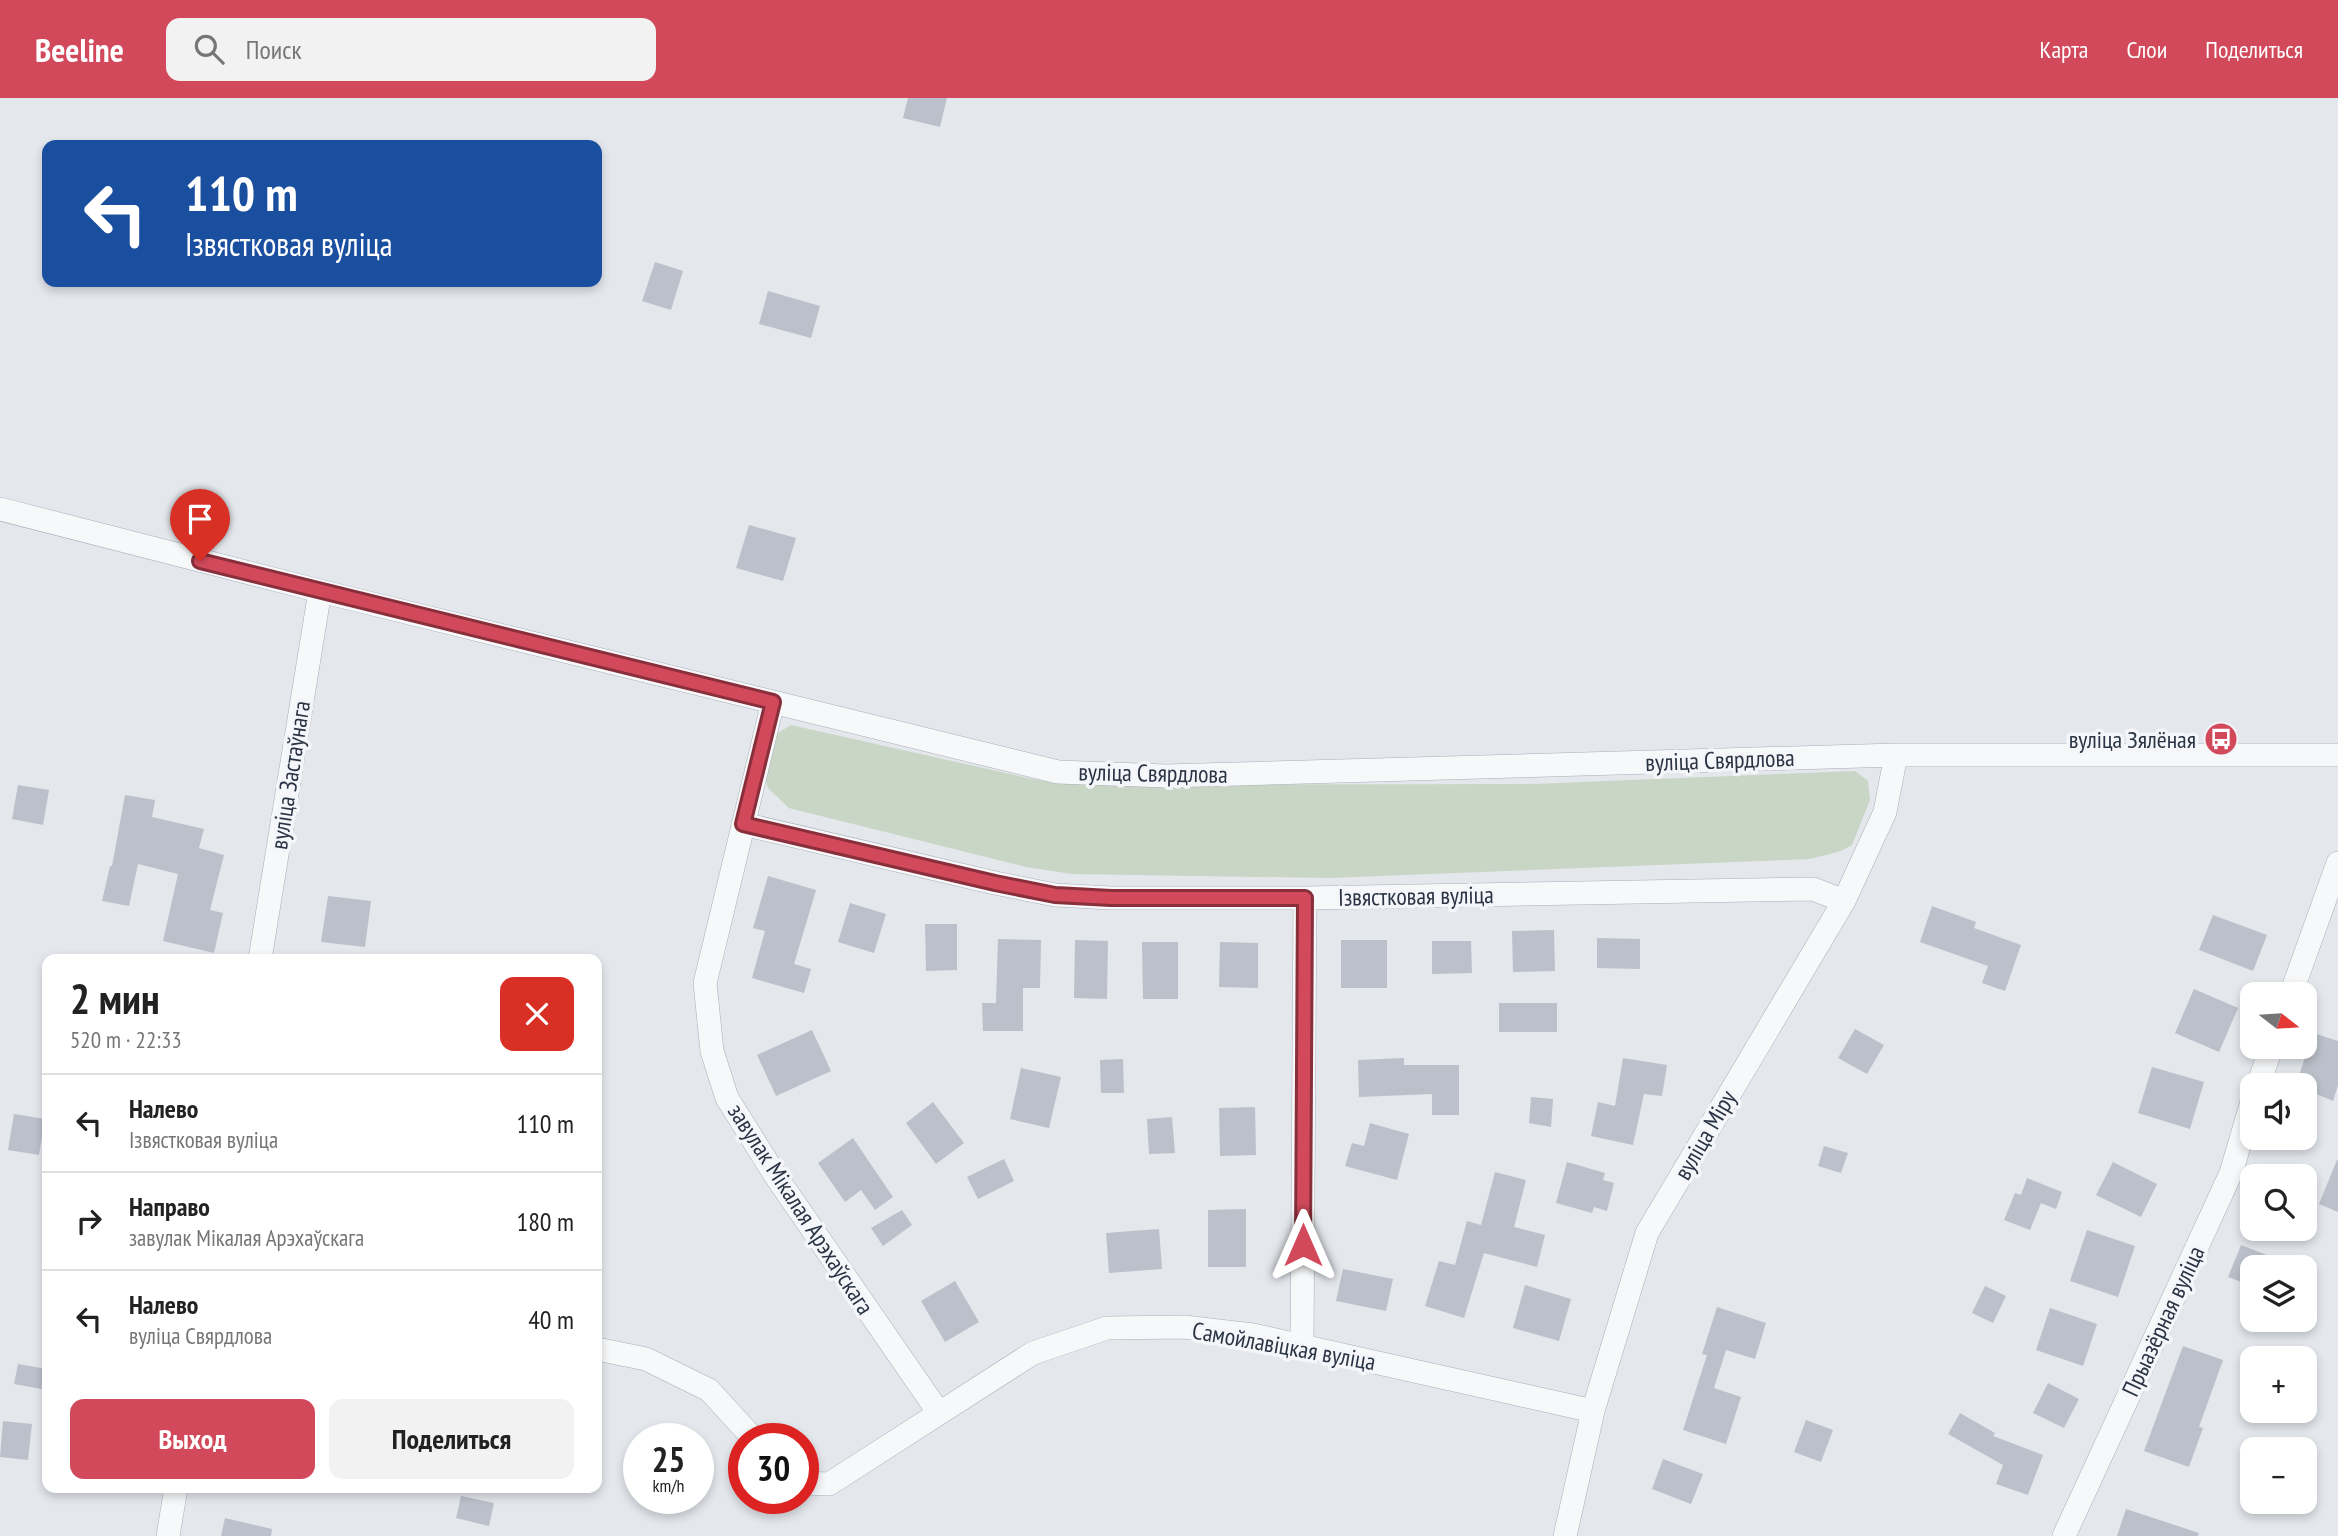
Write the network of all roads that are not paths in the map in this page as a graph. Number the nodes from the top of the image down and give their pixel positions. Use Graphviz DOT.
graph roads {
  1 [pos="0,509"];
  2 [pos="320,592"];
  3 [pos="773,702"];
  4 [pos="1896,755"];
  5 [pos="2338,755"];
  6 [pos="743,824"];
  7 [pos="2338,863"];
  8 [pos="1305,898"];
  9 [pos="1844,901"];
  10 [pos="261,954"];
  11 [pos="2295,982"];
  12 [pos="2240,1143"];
  13 [pos="1302,1346"];
  14 [pos="602,1350"];
  15 [pos="1593,1411"];
  16 [pos="939,1413"];
  17 [pos="739,1423"];
  18 [pos="819,1484"];
  19 [pos="175,1493"];
  20 [pos="168,1536"];
  21 [pos="1565,1536"];
  22 [pos="2064,1536"];
  1 -- 2 [label="street, вуліца Свярдлова"];
  2 -- 3 [label="street, вуліца Свярдлова"];
  2 -- 10 [label="street, вуліца Застаўнага"];
  3 -- 4 [label="street, вуліца Свярдлова"];
  3 -- 6 [label="street, завулак Мікалая Арэхаўскага"];
  4 -- 5 [label="street, вуліца Свярдлова"];
  4 -- 9 [label="street, вуліца Міру"];
  6 -- 8 [label="street, Ізвястковая вуліца"];
  6 -- 16 [label="street, завулак Мікалая Арэхаўскага"];
  7 -- 11 [label="street"];
  8 -- 9 [label="street, Ізвястковая вуліца"];
  8 -- 13 [label="street"];
  9 -- 15 [label="street, вуліца Міру"];
  12 -- 22 [label="street, Прыазёрная вуліца"];
  13 -- 15 [label="street, Самойлавіцкая вуліца"];
  13 -- 16 [label="street, Самойлавіцкая вуліца"];
  14 -- 17 [label="street"];
  15 -- 21 [label="street, вуліца Міру"];
  16 -- 18 [label="street, Самойлавіцкая вуліца"];
  19 -- 20 [label="street"];
}
